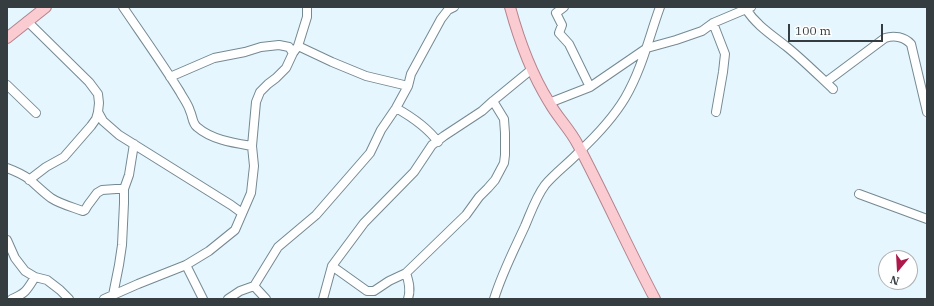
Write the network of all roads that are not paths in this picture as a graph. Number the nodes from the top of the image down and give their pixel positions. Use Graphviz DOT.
graph roads {
  1 [pos="46,7"];
  2 [pos="123,7"];
  3 [pos="307,7"];
  4 [pos="454,7"];
  5 [pos="510,7"];
  6 [pos="564,7"];
  7 [pos="660,7"];
  8 [pos="749,8"];
  9 [pos="554,10"];
  10 [pos="27,21"];
  11 [pos="713,23"];
  12 [pos="7,38"];
  13 [pos="647,48"];
  14 [pos="296,50"];
  15 [pos="532,69"];
  16 [pos="170,77"];
  17 [pos="826,82"];
  18 [pos="7,86"];
  19 [pos="408,86"];
  20 [pos="590,87"];
  21 [pos="833,89"];
  22 [pos="493,101"];
  23 [pos="549,103"];
  24 [pos="396,108"];
  25 [pos="98,112"];
  26 [pos="716,112"];
  27 [pos="927,112"];
  28 [pos="36,113"];
  29 [pos="438,142"];
  30 [pos="134,144"];
  31 [pos="252,146"];
  32 [pos="581,151"];
  33 [pos="7,168"];
  34 [pos="29,180"];
  35 [pos="124,189"];
  36 [pos="859,194"];
  37 [pos="242,214"];
  38 [pos="927,219"];
  39 [pos="7,240"];
  40 [pos="186,265"];
  41 [pos="332,266"];
  42 [pos="406,273"];
  43 [pos="36,277"];
  44 [pos="254,286"];
  45 [pos="113,295"];
  46 [pos="12,299"];
  47 [pos="69,299"];
  48 [pos="104,299"];
  49 [pos="203,299"];
  50 [pos="228,299"];
  51 [pos="266,299"];
  52 [pos="323,299"];
  53 [pos="408,299"];
  54 [pos="494,299"];
  55 [pos="655,299"];
  1 -- 10 [label="main road"];
  2 -- 16 [label="street"];
  3 -- 14 [label="street"];
  4 -- 19 [label="street"];
  5 -- 15 [label="main road"];
  6 -- 9 [label="street"];
  7 -- 13 [label="street"];
  8 -- 11 [label="street"];
  8 -- 17 [label="street"];
  9 -- 20 [label="street"];
  10 -- 12 [label="main road"];
  10 -- 25 [label="street"];
  11 -- 13 [label="street"];
  11 -- 26 [label="street"];
  13 -- 20 [label="street"];
  13 -- 32 [label="street"];
  14 -- 16 [label="street"];
  14 -- 19 [label="street"];
  14 -- 31 [label="street"];
  15 -- 22 [label="street"];
  15 -- 23 [label="main road"];
  16 -- 31 [label="street"];
  17 -- 21 [label="street"];
  17 -- 27 [label="street"];
  18 -- 28 [label="street"];
  19 -- 24 [label="street"];
  20 -- 23 [label="street"];
  22 -- 29 [label="street"];
  22 -- 42 [label="street"];
  23 -- 32 [label="main road"];
  24 -- 29 [label="street"];
  24 -- 44 [label="street"];
  25 -- 30 [label="street"];
  25 -- 34 [label="street"];
  29 -- 41 [label="street"];
  30 -- 35 [label="street"];
  30 -- 37 [label="street"];
  31 -- 37 [label="street"];
  32 -- 54 [label="street"];
  32 -- 55 [label="main road"];
  33 -- 34 [label="street"];
  34 -- 35 [label="street"];
  35 -- 45 [label="street"];
  36 -- 38 [label="street"];
  37 -- 40 [label="street"];
  39 -- 43 [label="street"];
  40 -- 45 [label="street"];
  40 -- 49 [label="street"];
  41 -- 42 [label="street"];
  41 -- 52 [label="street"];
  42 -- 53 [label="street"];
  43 -- 46 [label="street"];
  43 -- 47 [label="street"];
  44 -- 50 [label="street"];
  44 -- 51 [label="street"];
  45 -- 48 [label="street"];
}
